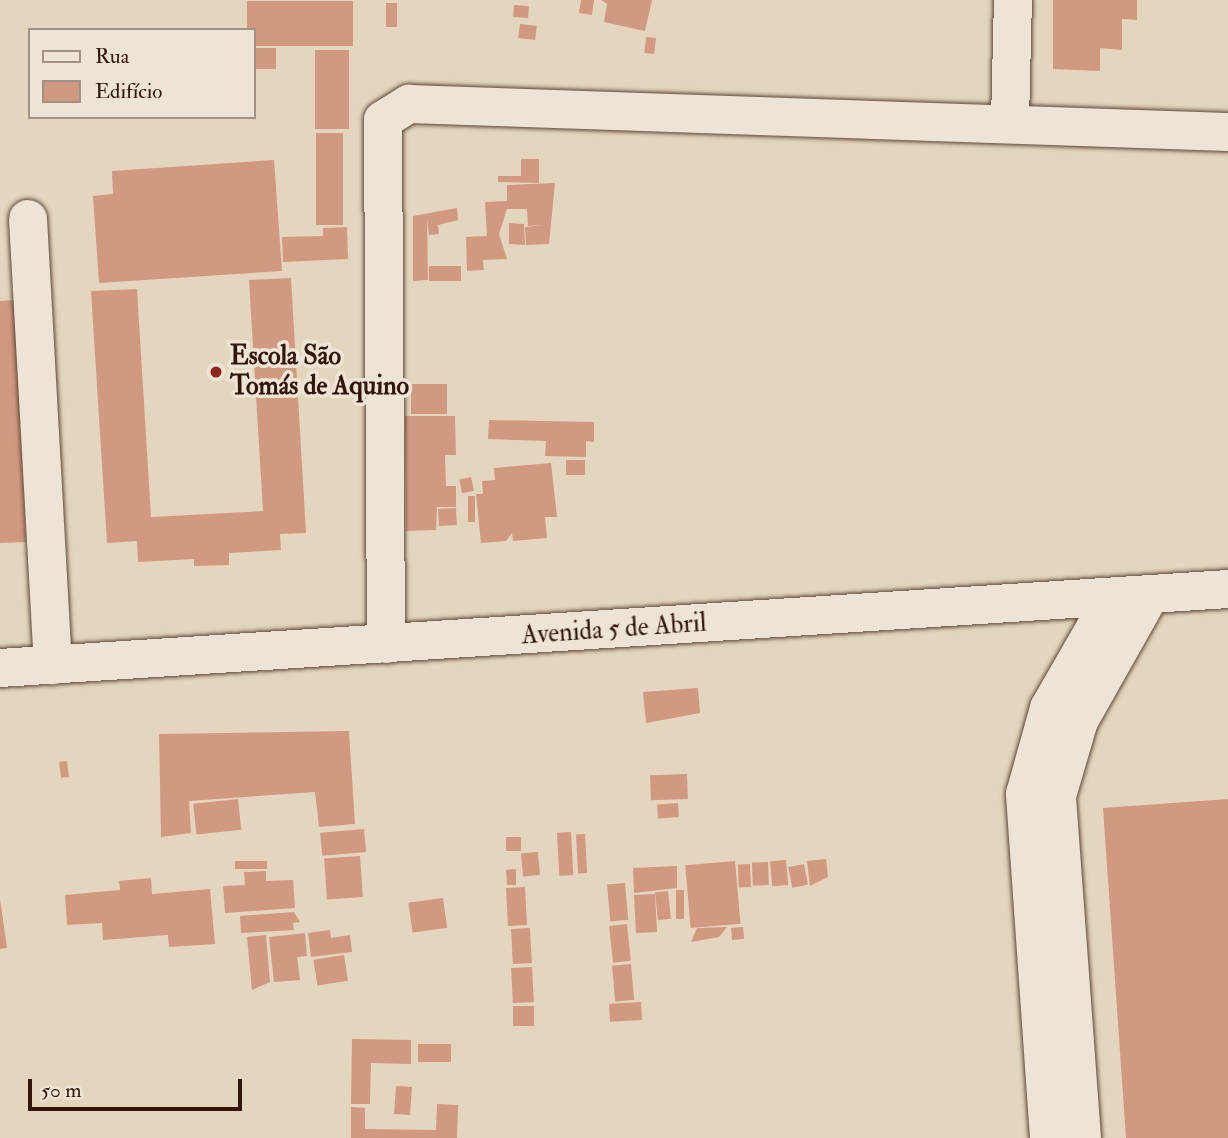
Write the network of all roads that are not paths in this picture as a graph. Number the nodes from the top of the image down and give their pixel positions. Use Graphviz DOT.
graph roads {
  1 [pos="1013,0"];
  2 [pos="1010,121"];
  3 [pos="1228,132"];
  4 [pos="28,219"];
  5 [pos="1228,589"];
  6 [pos="1150,595"];
  7 [pos="1111,600"];
  8 [pos="386,644"];
  9 [pos="52,665"];
  10 [pos="0,668"];
  11 [pos="1049,1138"];
  12 [pos="1082,1138"];
  1 -- 2 [label="street"];
  2 -- 3 [label="street"];
  2 -- 8 [label="street"];
  4 -- 9 [label="street"];
  5 -- 6 [label="street, Avenida 5 de Abril"];
  6 -- 7 [label="street, Avenida 5 de Abril"];
  6 -- 12 [label="street"];
  7 -- 8 [label="street, Avenida 5 de Abril"];
  7 -- 11 [label="street"];
  8 -- 9 [label="street, Avenida 5 de Abril"];
  9 -- 10 [label="street, Avenida 5 de Abril"];
}
